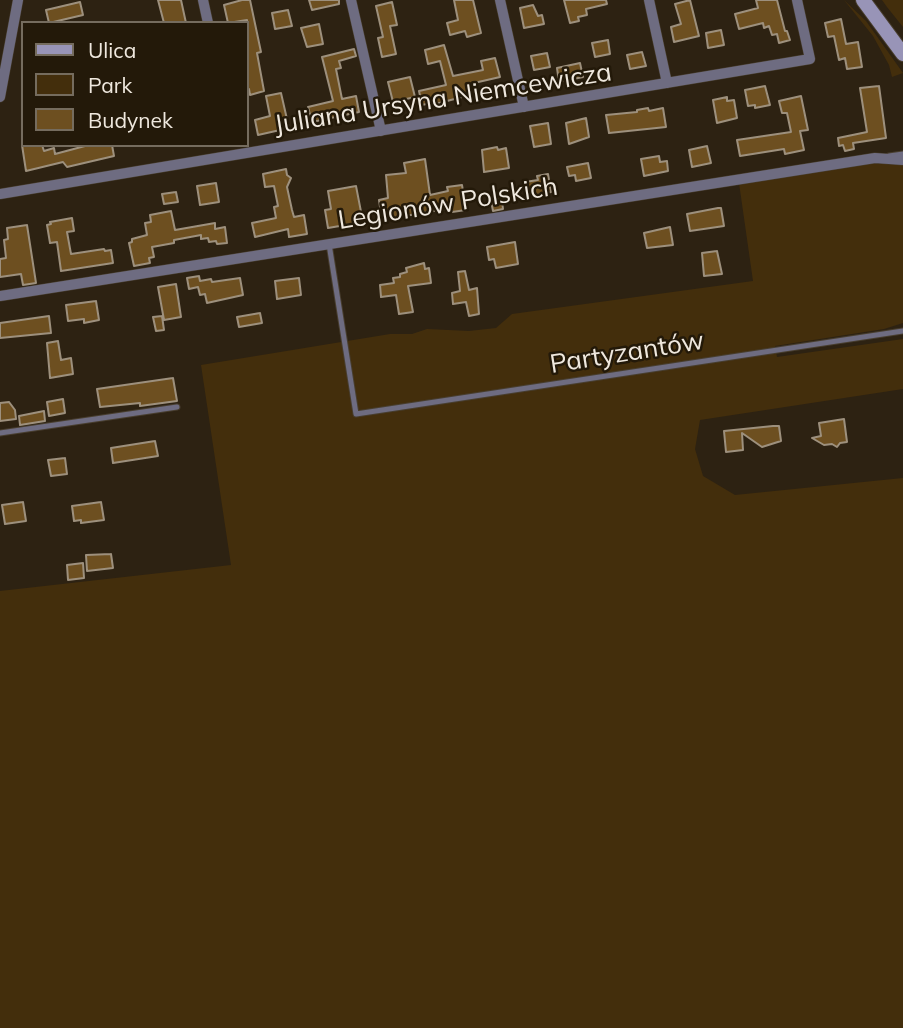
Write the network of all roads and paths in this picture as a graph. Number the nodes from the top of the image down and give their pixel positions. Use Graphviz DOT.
graph roads {
  1 [pos="18,0"];
  2 [pos="203,0"];
  3 [pos="352,0"];
  4 [pos="500,0"];
  5 [pos="649,0"];
  6 [pos="797,0"];
  7 [pos="863,0"];
  8 [pos="208,21"];
  9 [pos="903,54"];
  10 [pos="4,59"];
  11 [pos="667,83"];
  12 [pos="0,97"];
  13 [pos="524,107"];
  14 [pos="381,131"];
  15 [pos="236,150"];
  16 [pos="903,153"];
  17 [pos="875,158"];
  18 [pos="903,160"];
  19 [pos="0,194"];
  20 [pos="328,244"];
  21 [pos="0,296"];
  22 [pos="903,331"];
  23 [pos="177,407"];
  24 [pos="0,433"];
  1 -- 10 [label="street"];
  2 -- 8 [label="street"];
  3 -- 14 [label="street"];
  4 -- 13 [label="street"];
  5 -- 11 [label="street"];
  6 -- 11 [label="street, Juliana Ursyna Niemcewicza"];
  7 -- 9 [label="street"];
  10 -- 12 [label="street"];
  11 -- 13 [label="street, Juliana Ursyna Niemcewicza"];
  13 -- 14 [label="street, Juliana Ursyna Niemcewicza"];
  14 -- 15 [label="street, Juliana Ursyna Niemcewicza"];
  15 -- 19 [label="street, Juliana Ursyna Niemcewicza"];
  16 -- 17 [label="lane"];
  17 -- 18 [label="street, Legionów Polskich"];
  17 -- 20 [label="street, Legionów Polskich"];
  20 -- 21 [label="street, Legionów Polskich"];
  20 -- 22 [label="lane, Partyzantów"];
  23 -- 24 [label="lane"];
}
